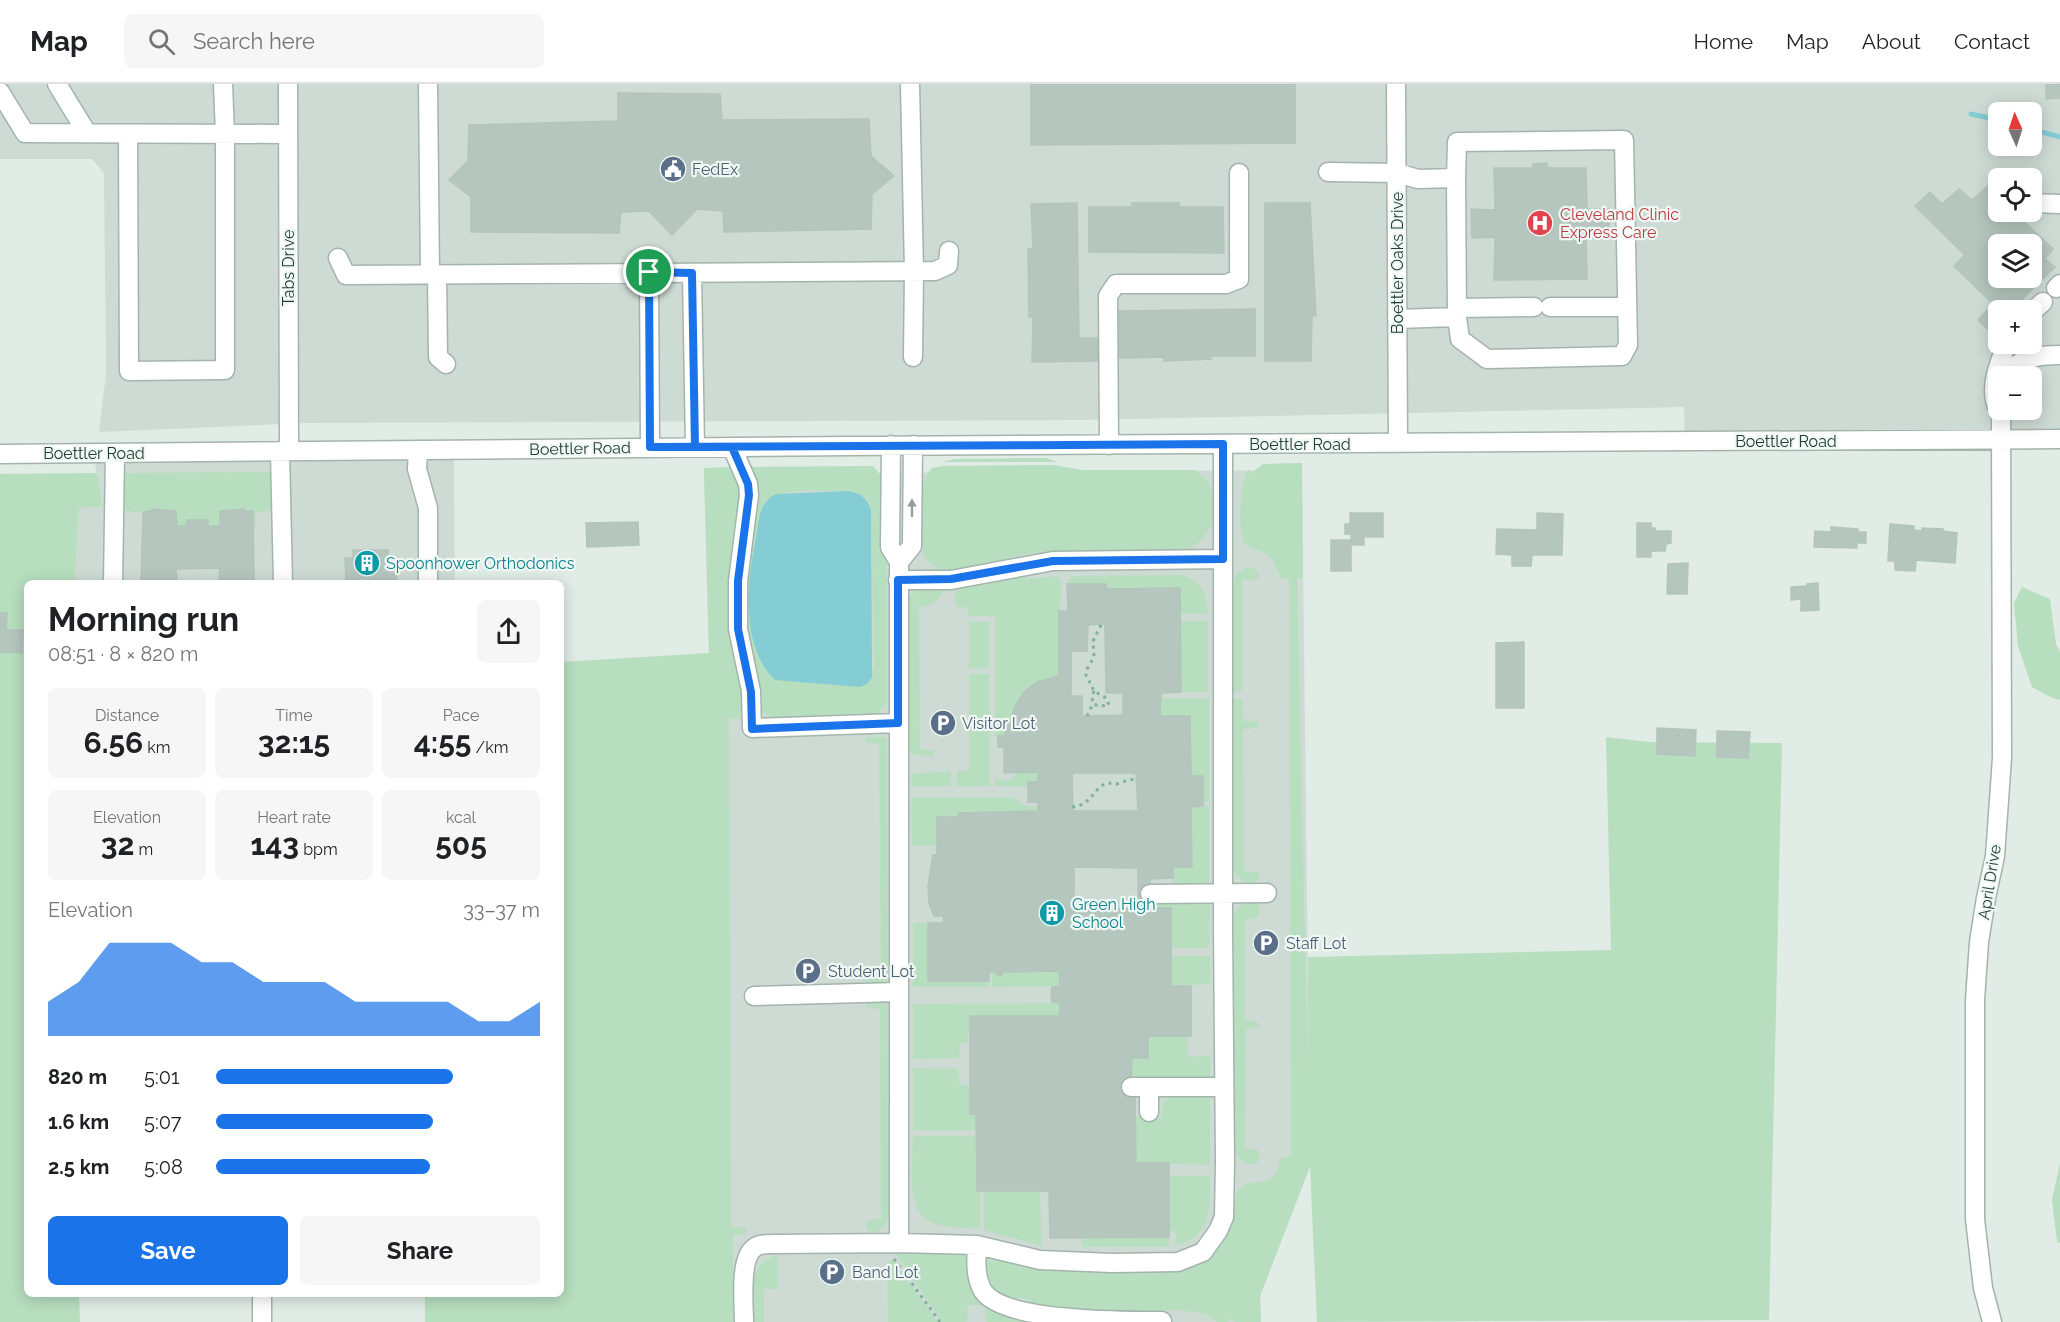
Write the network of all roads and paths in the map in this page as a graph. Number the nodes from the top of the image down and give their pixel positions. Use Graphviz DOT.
graph roads {
  1 [pos="57,84"];
  2 [pos="223,84"];
  3 [pos="288,84"];
  4 [pos="428,84"];
  5 [pos="910,84"];
  6 [pos="1396,84"];
  7 [pos="0,92"];
  8 [pos="87,133"];
  9 [pos="128,134"];
  10 [pos="225,134"];
  11 [pos="288,134"];
  12 [pos="1328,172"];
  13 [pos="1239,173"];
  14 [pos="1396,173"];
  15 [pos="1456,178"];
  16 [pos="2042,203"];
  17 [pos="2060,204"];
  18 [pos="950,251"];
  19 [pos="338,258"];
  20 [pos="914,271"];
  21 [pos="649,272"];
  22 [pos="692,273"];
  23 [pos="433,274"];
  24 [pos="1628,306"];
  25 [pos="1457,312"];
  26 [pos="1397,319"];
  27 [pos="2060,355"];
  28 [pos="914,357"];
  29 [pos="446,364"];
  30 [pos="2016,366"];
  31 [pos="2001,420"];
  32 [pos="2060,439"];
  33 [pos="2002,440"];
  34 [pos="1398,443"];
  35 [pos="1223,444"];
  36 [pos="913,445"];
  37 [pos="1109,445"];
  38 [pos="891,446"];
  39 [pos="650,447"];
  40 [pos="695,447"];
  41 [pos="732,447"];
  42 [pos="418,450"];
  43 [pos="285,451"];
  44 [pos="115,453"];
  45 [pos="0,454"];
  46 [pos="1223,559"];
  47 [pos="899,562"];
  48 [pos="113,580"];
  49 [pos="283,580"];
  50 [pos="428,580"];
  51 [pos="898,580"];
  52 [pos="1101,625"];
  53 [pos="1094,692"];
  54 [pos="1093,704"];
  55 [pos="1087,716"];
  56 [pos="898,723"];
  57 [pos="1137,779"];
  58 [pos="1072,807"];
  59 [pos="1267,893"];
  60 [pos="1150,894"];
  61 [pos="1223,894"];
  62 [pos="898,992"];
  63 [pos="754,996"];
  64 [pos="1224,1088"];
  65 [pos="1149,1112"];
  66 [pos="891,1243"];
  67 [pos="977,1245"];
  68 [pos="262,1297"];
  69 [pos="262,1322"];
  70 [pos="744,1322"];
  71 [pos="940,1322"];
  72 [pos="1162,1322"];
  73 [pos="1992,1322"];
  1 -- 8 [label="street"];
  2 -- 10 [label="street"];
  3 -- 11 [label="street, Tabs Drive"];
  4 -- 23 [label="street"];
  5 -- 20 [label="street"];
  6 -- 14 [label="street, Boettler Oaks Drive"];
  7 -- 8 [label="street"];
  8 -- 9 [label="street"];
  9 -- 10 [label="street"];
  9 -- 10 [label="street"];
  10 -- 11 [label="street"];
  11 -- 43 [label="street, Tabs Drive"];
  12 -- 14 [label="street"];
  13 -- 37 [label="street"];
  14 -- 15 [label="street"];
  14 -- 26 [label="street, Boettler Oaks Drive"];
  15 -- 24 [label="street"];
  15 -- 25 [label="street"];
  16 -- 17 [label="street"];
  18 -- 20 [label="street"];
  19 -- 23 [label="street"];
  20 -- 22 [label="street"];
  20 -- 28 [label="street"];
  21 -- 22 [label="street"];
  21 -- 23 [label="street"];
  21 -- 39 [label="street"];
  22 -- 40 [label="street"];
  23 -- 29 [label="street"];
  24 -- 25 [label="street"];
  24 -- 25 [label="street"];
  25 -- 26 [label="street"];
  26 -- 34 [label="street, Boettler Oaks Drive"];
  27 -- 30 [label="street"];
  31 -- 33 [label="street, April Drive"];
  32 -- 33 [label="street, Boettler Road"];
  33 -- 34 [label="street, Boettler Road"];
  33 -- 73 [label="street, April Drive"];
  34 -- 35 [label="street, Boettler Road"];
  35 -- 37 [label="street, Boettler Road"];
  35 -- 46 [label="street"];
  36 -- 37 [label="street, Boettler Road"];
  36 -- 38 [label="street, Boettler Road"];
  47 -- 36 [label="street, one-way"];
  38 -- 41 [label="street, Boettler Road"];
  38 -- 47 [label="street"];
  39 -- 40 [label="street, Boettler Road"];
  39 -- 42 [label="street, Boettler Road"];
  40 -- 41 [label="street, Boettler Road"];
  41 -- 56 [label="street"];
  42 -- 43 [label="street, Boettler Road"];
  42 -- 50 [label="street"];
  43 -- 44 [label="street, Boettler Road"];
  43 -- 49 [label="street, Tabs Drive"];
  44 -- 45 [label="street, Boettler Road"];
  44 -- 48 [label="street"];
  46 -- 51 [label="street"];
  46 -- 61 [label="street"];
  47 -- 51 [label="street"];
  51 -- 56 [label="street"];
  52 -- 53 [label="path"];
  53 -- 54 [label="path"];
  53 -- 54 [label="path"];
  54 -- 55 [label="path"];
  56 -- 62 [label="street"];
  57 -- 58 [label="path"];
  59 -- 61 [label="street"];
  60 -- 61 [label="street"];
  61 -- 64 [label="street"];
  62 -- 63 [label="street"];
  62 -- 66 [label="street"];
  64 -- 65 [label="street"];
  64 -- 67 [label="street"];
  66 -- 67 [label="street"];
  66 -- 70 [label="street"];
  66 -- 71 [label="path"];
  67 -- 72 [label="street"];
  68 -- 69 [label="street"];
}
